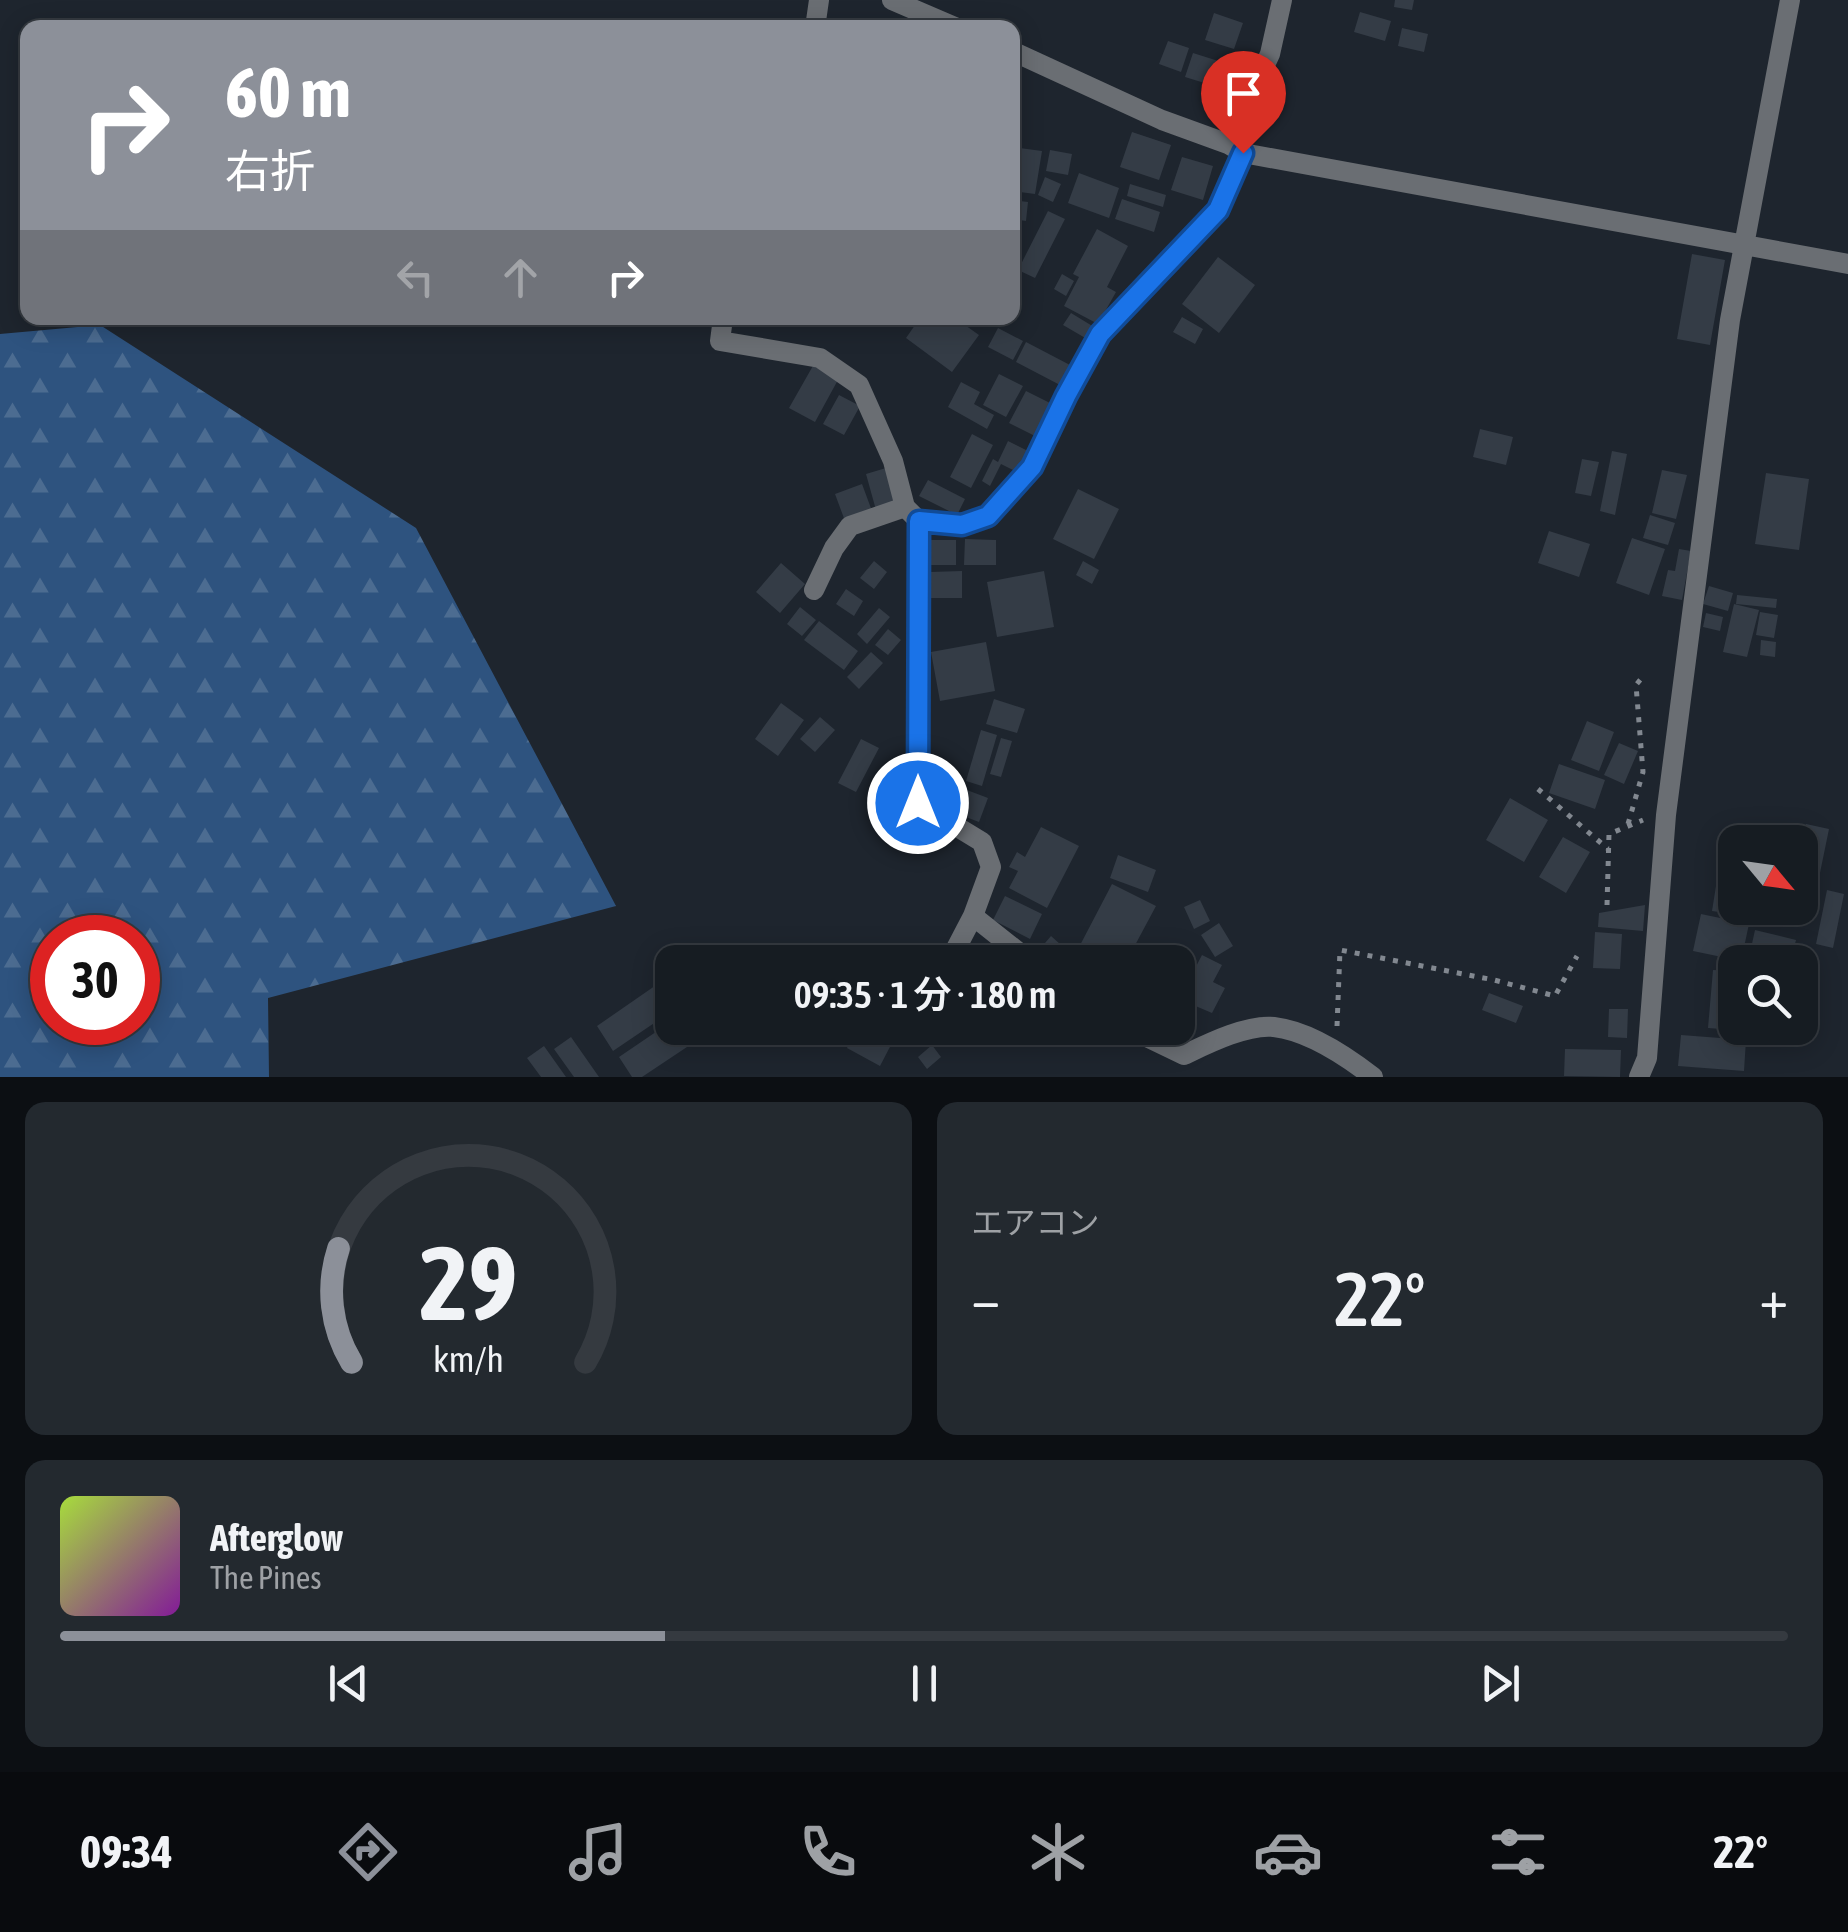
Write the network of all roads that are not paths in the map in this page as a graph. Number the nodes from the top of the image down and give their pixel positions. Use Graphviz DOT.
graph roads {
  1 [pos="892,0"];
  2 [pos="1282,0"];
  3 [pos="1790,0"];
  4 [pos="938,20"];
  5 [pos="1020,55"];
  6 [pos="1236,148"];
  7 [pos="1745,244"];
  8 [pos="1848,264"];
  9 [pos="722,325"];
  10 [pos="912,514"];
  11 [pos="814,590"];
  12 [pos="973,916"];
  13 [pos="957,945"];
  14 [pos="1010,945"];
  15 [pos="1162,1045"];
  16 [pos="1373,1077"];
  17 [pos="1640,1077"];
  1 -- 4 [label="street"];
  2 -- 6 [label="street"];
  3 -- 7 [label="street"];
  5 -- 6 [label="street"];
  6 -- 7 [label="street"];
  6 -- 10 [label="street"];
  7 -- 8 [label="street"];
  7 -- 17 [label="street"];
  9 -- 10 [label="street"];
  10 -- 11 [label="street"];
  10 -- 12 [label="street"];
  12 -- 13 [label="street"];
  12 -- 14 [label="street"];
  15 -- 16 [label="street"];
}
